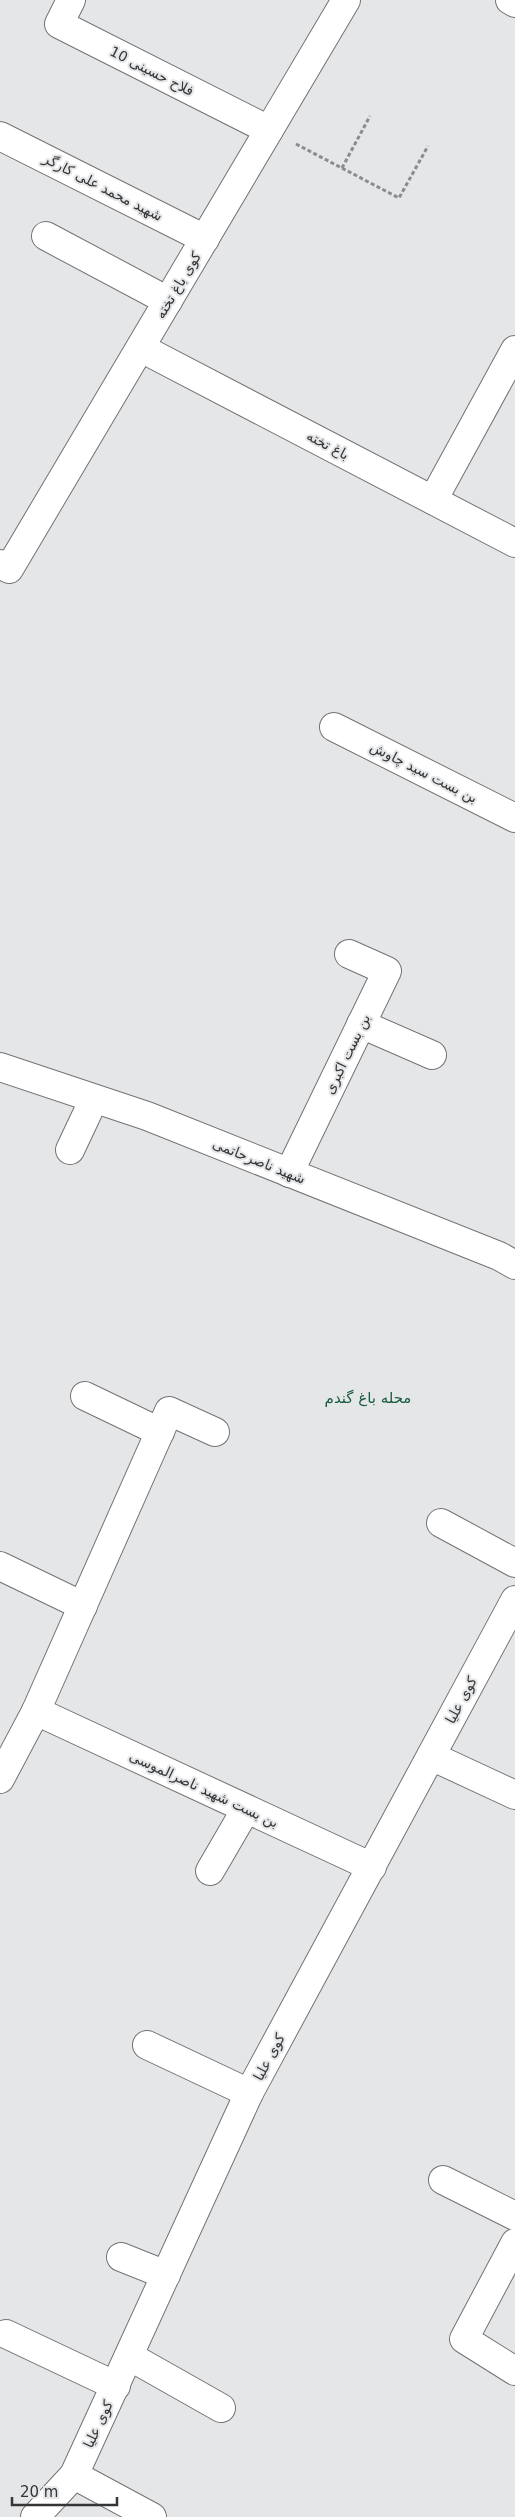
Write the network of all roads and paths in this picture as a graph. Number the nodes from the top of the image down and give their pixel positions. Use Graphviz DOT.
graph roads {
  1 [pos="71,0"];
  2 [pos="346,0"];
  3 [pos="510,0"];
  4 [pos="515,3"];
  5 [pos="370,116"];
  6 [pos="269,130"];
  7 [pos="0,136"];
  8 [pos="428,146"];
  9 [pos="342,168"];
  10 [pos="46,236"];
  11 [pos="205,239"];
  12 [pos="168,301"];
  13 [pos="141,348"];
  14 [pos="515,350"];
  15 [pos="433,500"];
  16 [pos="515,543"];
  17 [pos="5,567"];
  18 [pos="334,727"];
  19 [pos="515,818"];
  20 [pos="350,954"];
  21 [pos="361,1024"];
  22 [pos="432,1054"];
  23 [pos="0,1067"];
  24 [pos="94,1099"];
  25 [pos="70,1150"];
  26 [pos="289,1172"];
  27 [pos="515,1265"];
  28 [pos="85,1396"];
  29 [pos="160,1432"];
  30 [pos="215,1432"];
  31 [pos="441,1523"];
  32 [pos="515,1562"];
  33 [pos="0,1566"];
  34 [pos="515,1600"];
  35 [pos="83,1606"];
  36 [pos="36,1712"];
  37 [pos="431,1756"];
  38 [pos="0,1779"];
  39 [pos="515,1795"];
  40 [pos="246,1809"];
  41 [pos="372,1867"];
  42 [pos="210,1871"];
  43 [pos="147,2045"];
  44 [pos="249,2094"];
  45 [pos="443,2180"];
  46 [pos="515,2216"];
  47 [pos="515,2243"];
  48 [pos="121,2257"];
  49 [pos="166,2276"];
  50 [pos="6,2334"];
  51 [pos="129,2356"];
  52 [pos="515,2372"];
  53 [pos="116,2386"];
  54 [pos="220,2408"];
  55 [pos="74,2475"];
  56 [pos="36,2517"];
  57 [pos="152,2517"];
  1 -- 6 [label="street, فلاح حسینی 10"];
  2 -- 6 [label="street, کوی باغ تخته"];
  3 -- 4 [label="street"];
  5 -- 9 [label="path"];
  6 -- 9 [label="path"];
  6 -- 11 [label="street, کوی باغ تخته"];
  7 -- 11 [label="street, شهید محمد علی کارگر"];
  8 -- 9 [label="path"];
  10 -- 12 [label="street"];
  11 -- 12 [label="street, کوی باغ تخته"];
  12 -- 13 [label="street, کوی باغ تخته"];
  13 -- 15 [label="street, باغ تخته"];
  13 -- 17 [label="street, کوی باغ تخته"];
  14 -- 15 [label="street"];
  15 -- 16 [label="street, باغ تخته"];
  18 -- 19 [label="street, بن بست سید چاوش"];
  20 -- 21 [label="street, بن بست اکبری"];
  21 -- 22 [label="street"];
  21 -- 26 [label="street, بن بست اکبری"];
  23 -- 24 [label="street, شهید ناصرحاتمی"];
  24 -- 25 [label="street"];
  24 -- 26 [label="street, شهید ناصرحاتمی"];
  26 -- 27 [label="street, شهید ناصرحاتمی"];
  28 -- 29 [label="street"];
  29 -- 30 [label="street"];
  29 -- 35 [label="street"];
  31 -- 32 [label="street"];
  33 -- 35 [label="street"];
  34 -- 37 [label="street, کوی علیا"];
  35 -- 36 [label="street"];
  36 -- 38 [label="street"];
  36 -- 40 [label="street, بن بست شهید ناصرالموسی"];
  37 -- 39 [label="street"];
  37 -- 41 [label="street, کوی علیا"];
  40 -- 41 [label="street, بن بست شهید ناصرالموسی"];
  40 -- 42 [label="street"];
  41 -- 44 [label="street, کوی علیا"];
  43 -- 44 [label="street"];
  44 -- 49 [label="street, کوی علیا"];
  45 -- 46 [label="street"];
  47 -- 52 [label="street"];
  48 -- 49 [label="street"];
  49 -- 51 [label="street, کوی علیا"];
  50 -- 53 [label="street"];
  51 -- 53 [label="street, کوی علیا"];
  51 -- 54 [label="street"];
  53 -- 55 [label="street, کوی علیا"];
  55 -- 56 [label="street, کوی علیا"];
  55 -- 57 [label="street"];
}
